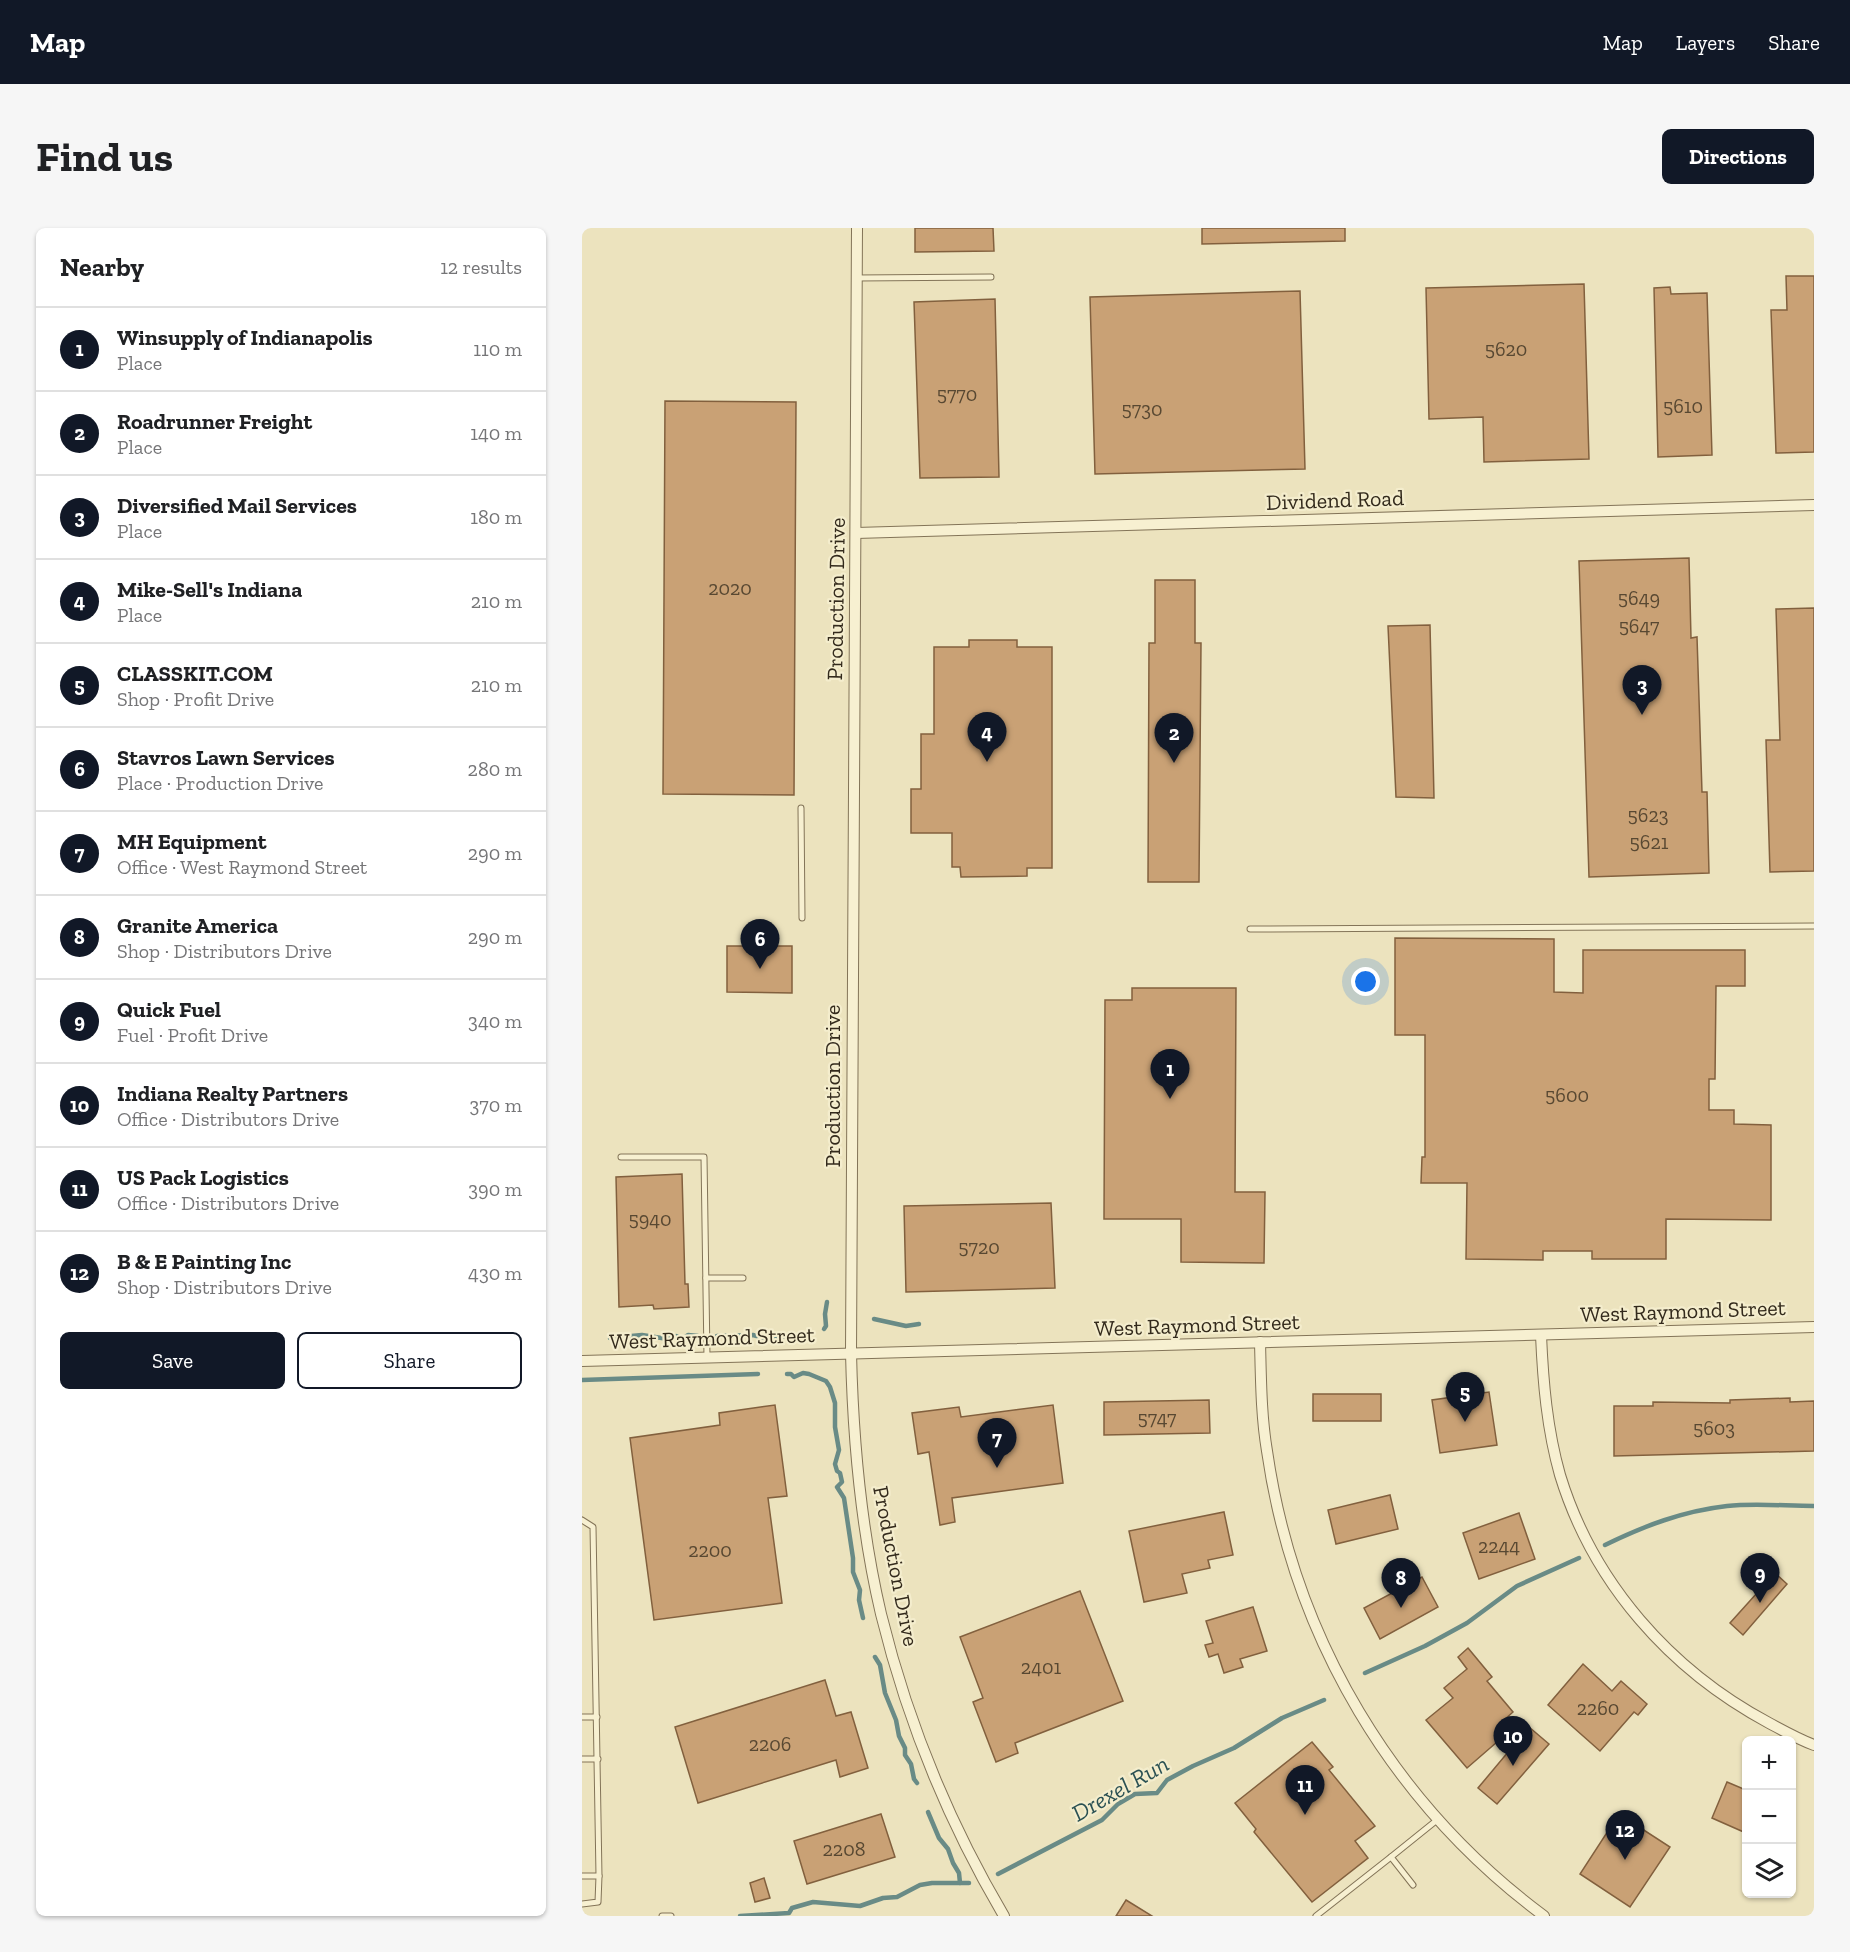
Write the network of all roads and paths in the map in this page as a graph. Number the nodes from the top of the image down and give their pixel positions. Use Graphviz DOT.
graph roads {
  1 [pos="857,228"];
  2 [pos="991,277"];
  3 [pos="856,278"];
  4 [pos="1814,505"];
  5 [pos="856,533"];
  6 [pos="801,808"];
  7 [pos="802,918"];
  8 [pos="1814,926"];
  9 [pos="1250,929"];
  10 [pos="621,1157"];
  11 [pos="706,1278"];
  12 [pos="743,1278"];
  13 [pos="1814,1327"];
  14 [pos="1541,1335"];
  15 [pos="1260,1342"];
  16 [pos="850,1353"];
  17 [pos="707,1358"];
  18 [pos="582,1361"];
  19 [pos="582,1520"];
  20 [pos="582,1717"];
  21 [pos="597,1717"];
  22 [pos="1814,1745"];
  23 [pos="598,1759"];
  24 [pos="582,1760"];
  25 [pos="1437,1820"];
  26 [pos="1391,1857"];
  27 [pos="582,1876"];
  28 [pos="599,1876"];
  29 [pos="1413,1885"];
  30 [pos="582,1904"];
  31 [pos="662,1916"];
  32 [pos="671,1916"];
  33 [pos="1004,1916"];
  34 [pos="1316,1916"];
  35 [pos="1544,1916"];
  1 -- 3 [label="street, Production Drive"];
  2 -- 3 [label="lane"];
  3 -- 5 [label="street, Production Drive"];
  4 -- 5 [label="street, Dividend Road"];
  5 -- 16 [label="street, Production Drive"];
  6 -- 7 [label="lane"];
  8 -- 9 [label="lane"];
  10 -- 11 [label="lane"];
  11 -- 12 [label="lane"];
  11 -- 17 [label="lane"];
  13 -- 14 [label="street, West Raymond Street"];
  14 -- 15 [label="street, West Raymond Street"];
  14 -- 22 [label="street"];
  15 -- 16 [label="street, West Raymond Street"];
  15 -- 25 [label="street"];
  16 -- 17 [label="street, West Raymond Street"];
  16 -- 33 [label="street, Production Drive"];
  17 -- 18 [label="street, West Raymond Street"];
  19 -- 21 [label="lane"];
  20 -- 21 [label="lane"];
  21 -- 23 [label="lane"];
  23 -- 24 [label="lane"];
  23 -- 28 [label="lane"];
  25 -- 26 [label="lane"];
  25 -- 35 [label="street"];
  26 -- 29 [label="lane"];
  26 -- 34 [label="lane"];
  27 -- 28 [label="lane"];
  28 -- 30 [label="lane"];
  31 -- 32 [label="lane"];
}
